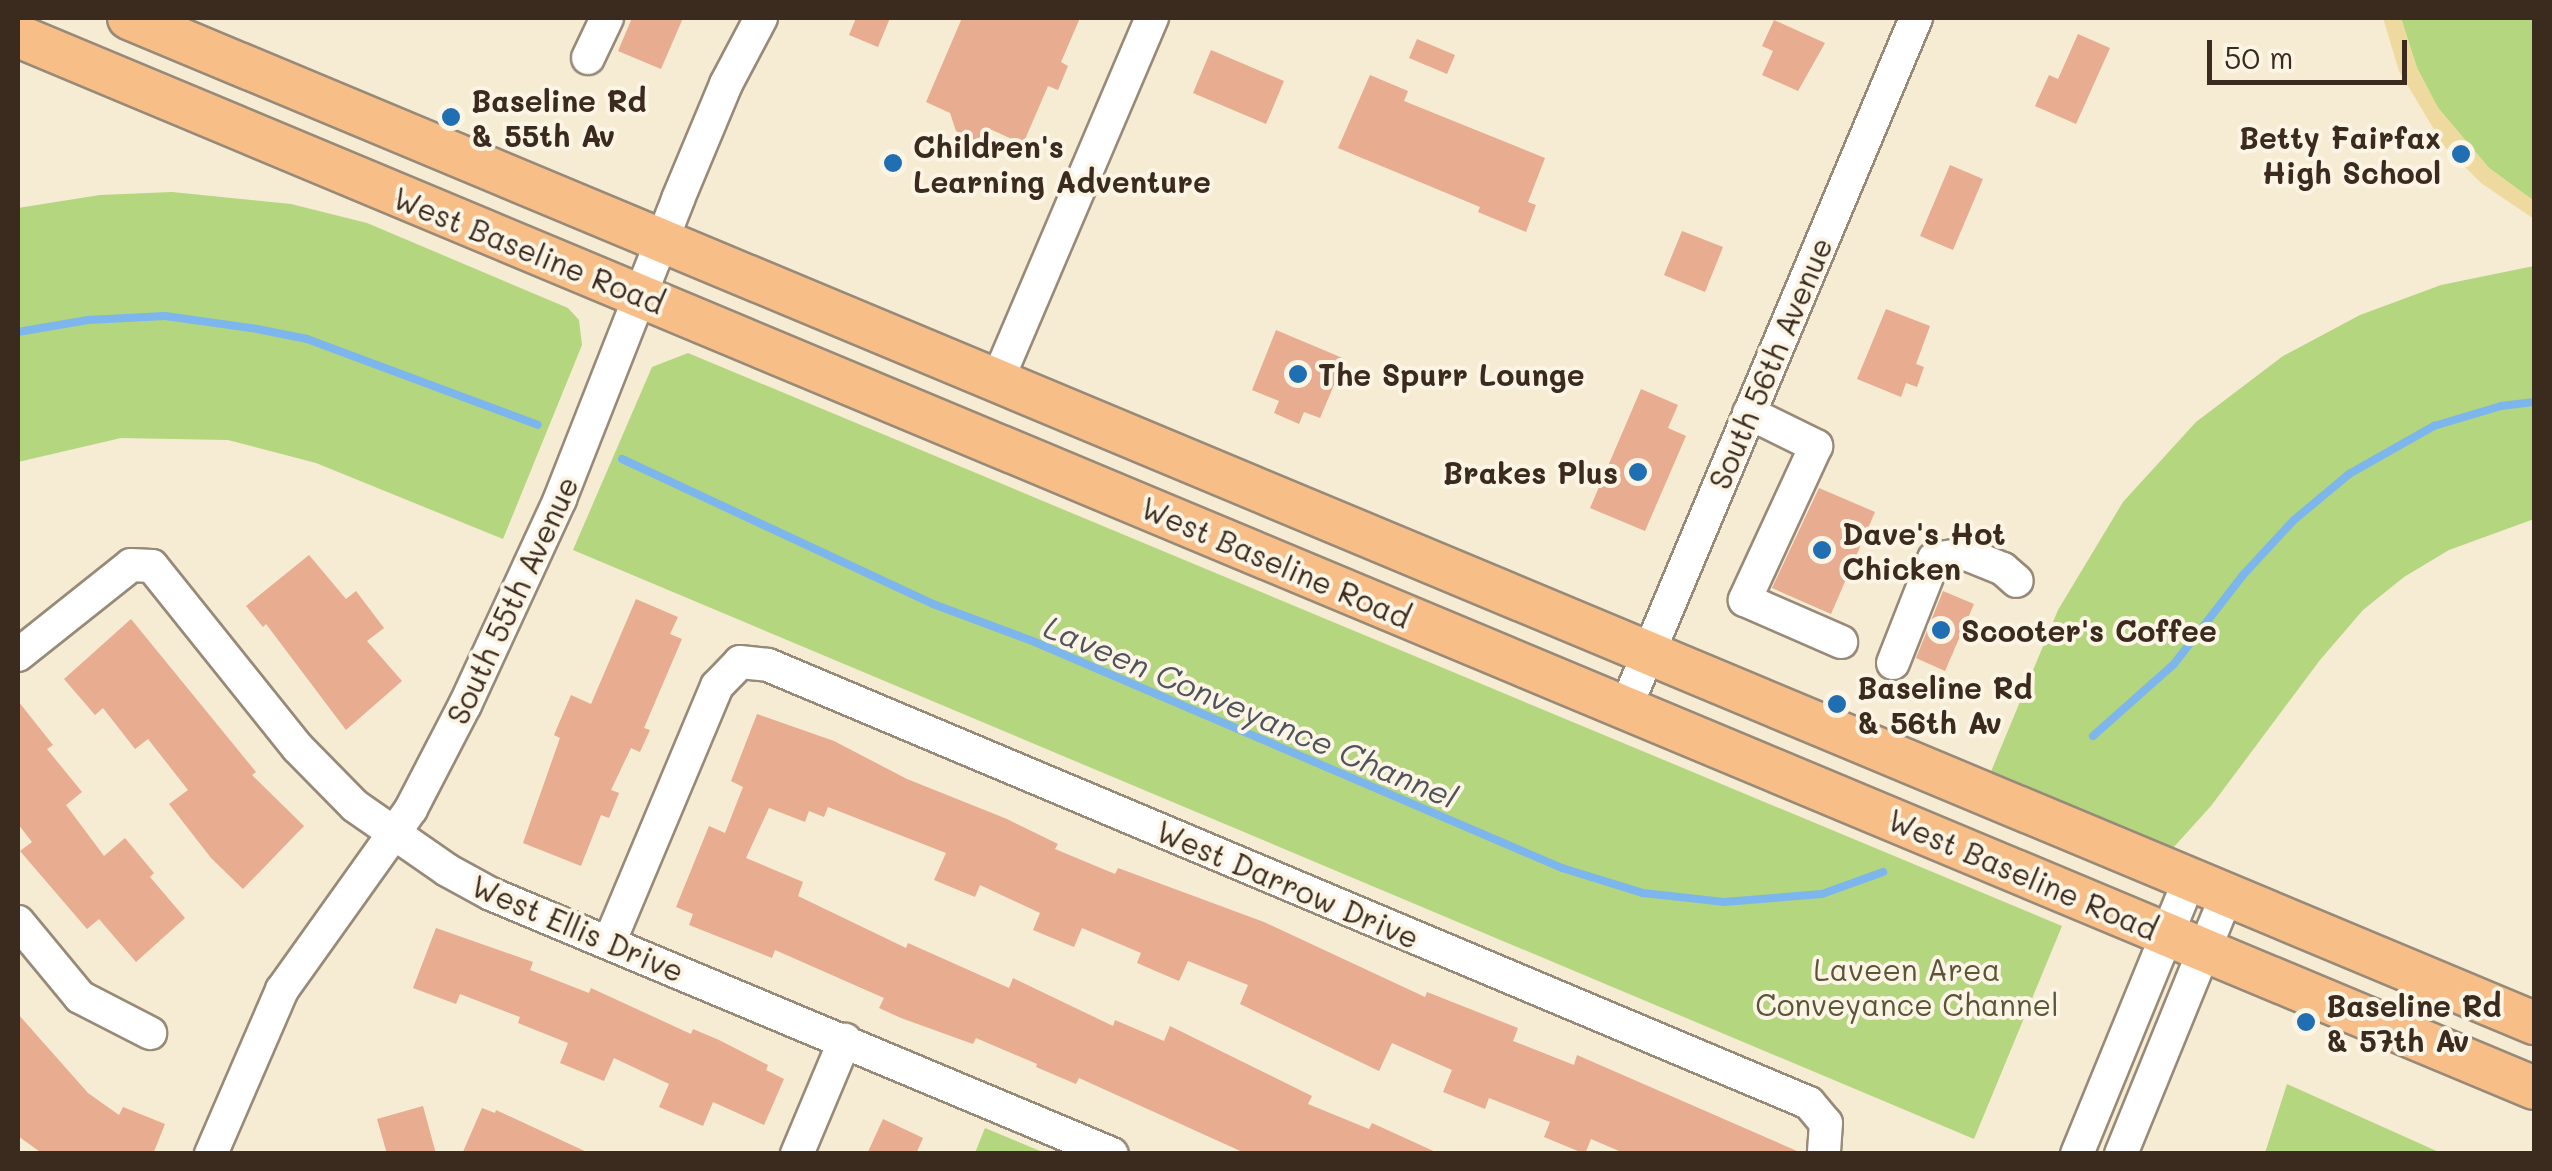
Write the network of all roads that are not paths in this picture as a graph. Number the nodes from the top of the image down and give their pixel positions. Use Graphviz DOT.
graph roads {
  1 [pos="129,18"];
  2 [pos="607,18"];
  3 [pos="761,18"];
  4 [pos="1152,18"];
  5 [pos="1916,18"];
  6 [pos="18,36"];
  7 [pos="588,58"];
  8 [pos="662,240"];
  9 [pos="641,296"];
  10 [pos="997,381"];
  11 [pos="1749,413"];
  12 [pos="2017,581"];
  13 [pos="1841,642"];
  14 [pos="1648,652"];
  15 [pos="18,655"];
  16 [pos="1893,663"];
  17 [pos="1624,708"];
  18 [pos="393,836"];
  19 [pos="2208,886"];
  20 [pos="18,922"];
  21 [pos="2185,941"];
  22 [pos="609,943"];
  23 [pos="2534,1023"];
  24 [pos="150,1034"];
  25 [pos="845,1040"];
  26 [pos="2534,1088"];
  27 [pos="1825,1138"];
  28 [pos="210,1154"];
  29 [pos="797,1154"];
  30 [pos="1112,1154"];
  31 [pos="2077,1154"];
  32 [pos="2121,1154"];
  1 -- 8 [label="main road, West Baseline Road"];
  2 -- 7 [label="street"];
  3 -- 8 [label="street, South 55th Avenue"];
  4 -- 10 [label="street"];
  5 -- 11 [label="street, South 56th Avenue"];
  6 -- 9 [label="main road, West Baseline Road"];
  8 -- 9 [label="street, South 55th Avenue"];
  8 -- 10 [label="main road, West Baseline Road"];
  9 -- 17 [label="main road, West Baseline Road"];
  9 -- 18 [label="street, South 55th Avenue"];
  10 -- 14 [label="main road, West Baseline Road"];
  11 -- 13 [label="street"];
  11 -- 14 [label="street, South 56th Avenue"];
  12 -- 16 [label="street"];
  14 -- 17 [label="street, South 56th Avenue"];
  14 -- 19 [label="main road, West Baseline Road"];
  15 -- 18 [label="street, West Ellis Drive"];
  17 -- 21 [label="main road, West Baseline Road"];
  18 -- 22 [label="street, West Ellis Drive"];
  18 -- 28 [label="street, South 55th Avenue"];
  19 -- 21 [label="street"];
  19 -- 23 [label="main road, West Baseline Road"];
  20 -- 24 [label="street"];
  21 -- 26 [label="main road, West Baseline Road"];
  21 -- 31 [label="street"];
  21 -- 32 [label="street"];
  22 -- 25 [label="street, West Ellis Drive"];
  22 -- 27 [label="street, West Darrow Drive"];
  25 -- 29 [label="street"];
  25 -- 30 [label="street, West Ellis Drive"];
}
